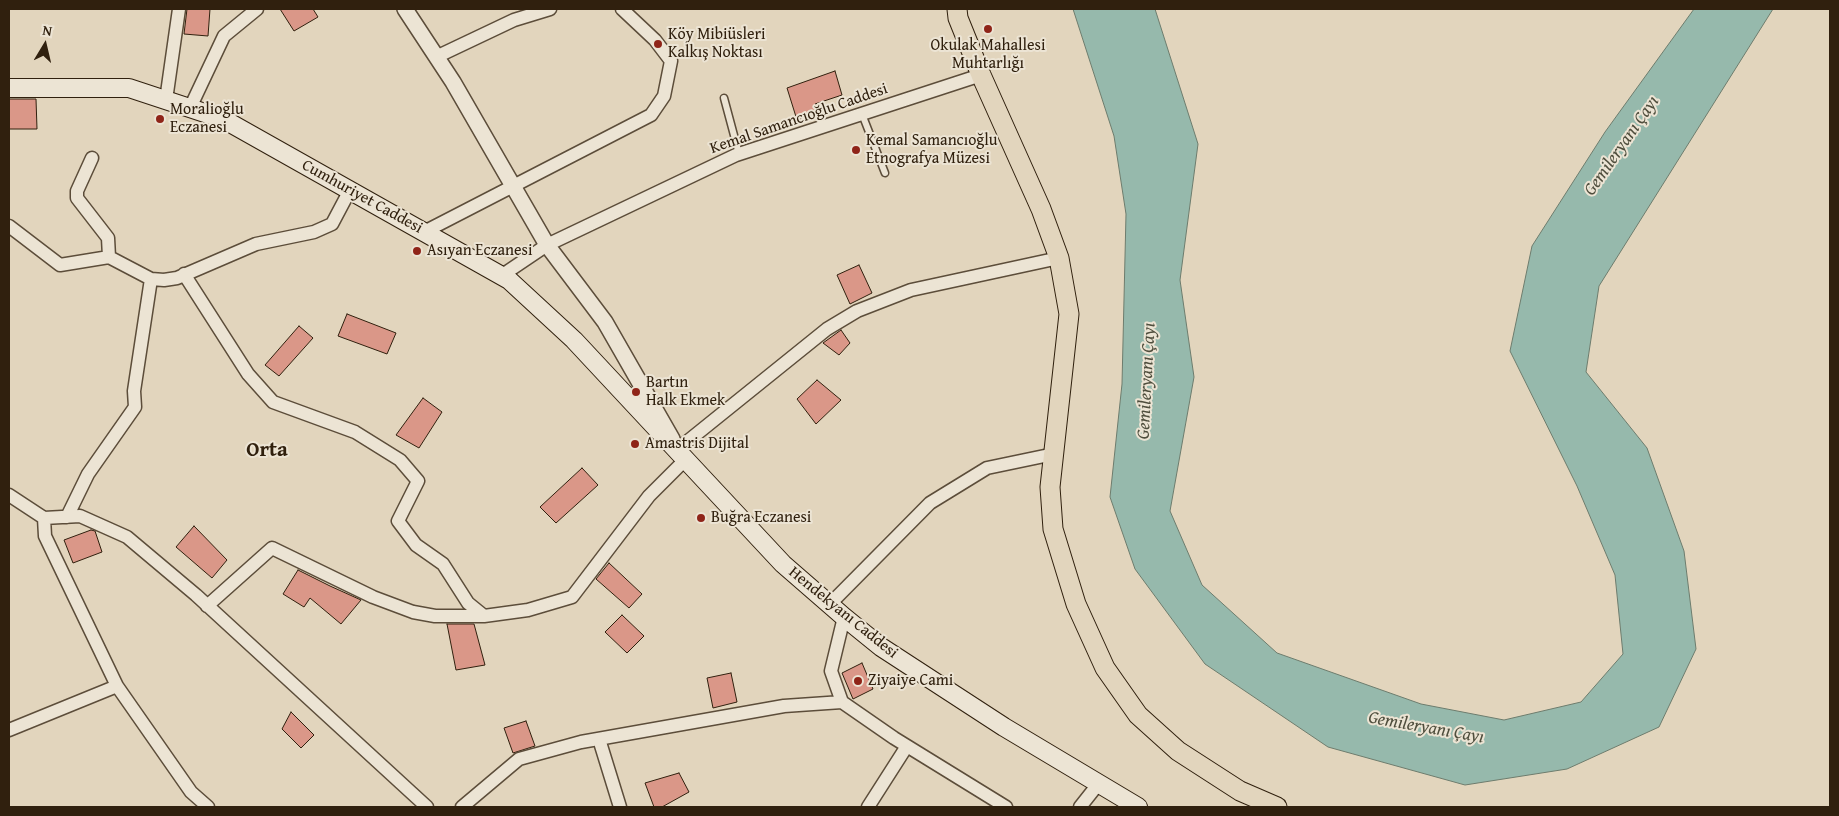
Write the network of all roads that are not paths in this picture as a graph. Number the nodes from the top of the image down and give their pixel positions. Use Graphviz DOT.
graph roads {
  1 [pos="179,9"];
  2 [pos="257,9"];
  3 [pos="405,9"];
  4 [pos="550,9"];
  5 [pos="622,9"];
  6 [pos="957,9"];
  7 [pos="436,57"];
  8 [pos="981,75"];
  9 [pos="9,88"];
  10 [pos="724,98"];
  11 [pos="166,100"];
  12 [pos="190,108"];
  13 [pos="862,114"];
  14 [pos="738,154"];
  15 [pos="92,158"];
  16 [pos="886,173"];
  17 [pos="513,188"];
  18 [pos="350,190"];
  19 [pos="9,226"];
  20 [pos="424,232"];
  21 [pos="546,245"];
  22 [pos="109,257"];
  23 [pos="1060,258"];
  24 [pos="184,274"];
  25 [pos="501,276"];
  26 [pos="151,279"];
  27 [pos="682,454"];
  28 [pos="1054,454"];
  29 [pos="9,495"];
  30 [pos="67,517"];
  31 [pos="44,518"];
  32 [pos="830,604"];
  33 [pos="207,606"];
  34 [pos="484,616"];
  35 [pos="844,617"];
  36 [pos="117,686"];
  37 [pos="842,702"];
  38 [pos="9,730"];
  39 [pos="599,739"];
  40 [pos="907,746"];
  41 [pos="1099,783"];
  42 [pos="208,807"];
  43 [pos="427,807"];
  44 [pos="462,807"];
  45 [pos="620,807"];
  46 [pos="868,807"];
  47 [pos="1006,807"];
  48 [pos="1080,807"];
  49 [pos="1138,807"];
  50 [pos="1277,807"];
  1 -- 11 [label="street"];
  2 -- 12 [label="street"];
  3 -- 7 [label="street"];
  4 -- 7 [label="street"];
  5 -- 17 [label="street"];
  6 -- 8 [label="main road"];
  7 -- 17 [label="street"];
  8 -- 13 [label="street, Kemal Samancıoğlu Caddesi"];
  8 -- 23 [label="main road"];
  9 -- 11 [label="main road, Cumhuriyet Caddesi"];
  10 -- 14 [label="lane"];
  11 -- 12 [label="main road, Cumhuriyet Caddesi"];
  12 -- 18 [label="main road, Cumhuriyet Caddesi"];
  13 -- 14 [label="street, Kemal Samancıoğlu Caddesi"];
  13 -- 16 [label="lane"];
  14 -- 21 [label="street, Kemal Samancıoğlu Caddesi"];
  15 -- 22 [label="street"];
  17 -- 20 [label="street"];
  17 -- 21 [label="street"];
  18 -- 20 [label="main road, Cumhuriyet Caddesi"];
  18 -- 24 [label="street"];
  19 -- 22 [label="street"];
  20 -- 25 [label="main road, Cumhuriyet Caddesi"];
  21 -- 25 [label="street, Kemal Samancıoğlu Caddesi"];
  21 -- 27 [label="street"];
  22 -- 26 [label="street"];
  23 -- 27 [label="street"];
  23 -- 28 [label="main road"];
  24 -- 26 [label="street"];
  24 -- 34 [label="street"];
  25 -- 27 [label="main road, Cumhuriyet Caddesi"];
  26 -- 30 [label="street"];
  27 -- 32 [label="main road, Hendekyanı Caddesi"];
  27 -- 34 [label="street"];
  28 -- 32 [label="street"];
  28 -- 50 [label="main road"];
  29 -- 31 [label="street"];
  30 -- 31 [label="street"];
  30 -- 33 [label="street"];
  31 -- 36 [label="street"];
  32 -- 35 [label="main road, Hendekyanı Caddesi"];
  33 -- 34 [label="street"];
  33 -- 43 [label="street"];
  35 -- 37 [label="street"];
  35 -- 41 [label="main road, Hendekyanı Caddesi"];
  36 -- 38 [label="street"];
  36 -- 42 [label="street"];
  37 -- 39 [label="street"];
  37 -- 40 [label="street"];
  39 -- 44 [label="street"];
  39 -- 45 [label="street"];
  40 -- 46 [label="street"];
  40 -- 47 [label="street"];
  41 -- 48 [label="street"];
  41 -- 49 [label="main road, Hendekyanı Caddesi"];
}
